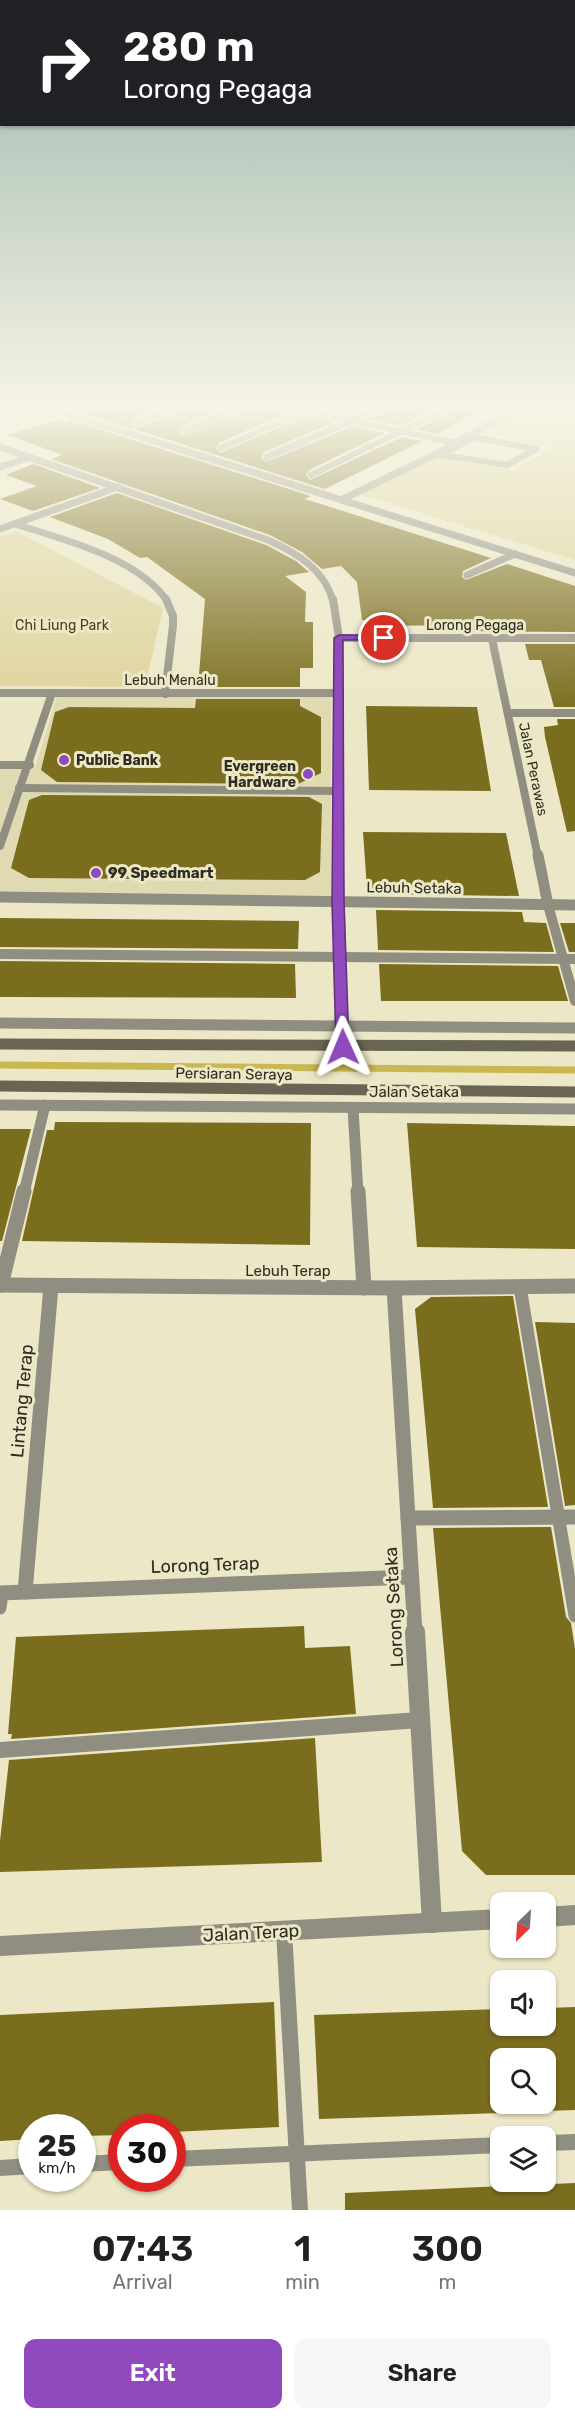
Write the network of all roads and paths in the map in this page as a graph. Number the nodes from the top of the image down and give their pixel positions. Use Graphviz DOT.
graph roads {
  1 [pos="62,507"];
  2 [pos="178,507"];
  3 [pos="364,507"];
  4 [pos="15,524"];
  5 [pos="0,529"];
  6 [pos="515,554"];
  7 [pos="575,573"];
  8 [pos="467,575"];
  9 [pos="339,638"];
  10 [pos="575,638"];
  11 [pos="492,639"];
  12 [pos="0,693"];
  13 [pos="52,693"];
  14 [pos="339,693"];
  15 [pos="165,694"];
  16 [pos="508,713"];
  17 [pos="575,713"];
  18 [pos="30,765"];
  19 [pos="0,766"];
  20 [pos="19,788"];
  21 [pos="339,790"];
  22 [pos="0,846"];
  23 [pos="0,897"];
  24 [pos="338,902"];
  25 [pos="548,904"];
  26 [pos="575,905"];
  27 [pos="0,954"];
  28 [pos="340,958"];
  29 [pos="563,958"];
  30 [pos="575,958"];
  31 [pos="575,1001"];
  32 [pos="0,1023"];
  33 [pos="343,1026"];
  34 [pos="575,1028"];
  35 [pos="0,1044"];
  36 [pos="575,1046"];
  37 [pos="343,1047"];
  38 [pos="0,1086"];
  39 [pos="575,1092"];
  40 [pos="0,1105"];
  41 [pos="45,1105"];
  42 [pos="353,1108"];
  43 [pos="575,1109"];
  44 [pos="0,1285"];
  45 [pos="51,1286"];
  46 [pos="575,1286"];
  47 [pos="520,1287"];
  48 [pos="364,1288"];
  49 [pos="394,1288"];
  50 [pos="556,1517"];
  51 [pos="575,1517"];
  52 [pos="408,1518"];
  53 [pos="411,1577"];
  54 [pos="25,1592"];
  55 [pos="1,1598"];
  56 [pos="575,1616"];
  57 [pos="420,1720"];
  58 [pos="0,1750"];
  59 [pos="575,1915"];
  60 [pos="556,1916"];
  61 [pos="490,1920"];
  62 [pos="432,1923"];
  63 [pos="284,1931"];
  64 [pos="0,1946"];
  65 [pos="575,2142"];
  66 [pos="556,2143"];
  67 [pos="490,2145"];
  68 [pos="297,2152"];
  69 [pos="186,2158"];
  70 [pos="18,2167"];
  71 [pos="0,2168"];
  72 [pos="300,2210"];
  1 -- 4 [label="street"];
  2 -- 9 [label="street"];
  3 -- 6 [label="street"];
  4 -- 5 [label="street"];
  4 -- 15 [label="street"];
  6 -- 7 [label="street"];
  6 -- 8 [label="street"];
  9 -- 11 [label="street, Lorong Pegaga"];
  9 -- 14 [label="street"];
  10 -- 11 [label="street, Lorong Pegaga"];
  11 -- 16 [label="street, Jalan Perawas"];
  12 -- 13 [label="street, Lebuh Menalu"];
  13 -- 15 [label="street, Lebuh Menalu"];
  13 -- 18 [label="street"];
  14 -- 15 [label="street, Lebuh Menalu"];
  14 -- 21 [label="street"];
  16 -- 17 [label="street"];
  16 -- 25 [label="street, Jalan Perawas"];
  18 -- 19 [label="lane"];
  18 -- 20 [label="street"];
  20 -- 21 [label="street"];
  20 -- 22 [label="street"];
  21 -- 24 [label="street"];
  23 -- 24 [label="street, Lebuh Setaka"];
  24 -- 25 [label="street, Lebuh Setaka"];
  24 -- 28 [label="street"];
  25 -- 26 [label="street, Lebuh Setaka"];
  25 -- 29 [label="lane"];
  27 -- 28 [label="lane"];
  28 -- 29 [label="lane"];
  28 -- 33 [label="street"];
  29 -- 30 [label="lane"];
  29 -- 31 [label="lane"];
  32 -- 33 [label="street"];
  33 -- 34 [label="street"];
  33 -- 37 [label="street"];
  35 -- 37 [label="main road, Persiaran Seraya"];
  36 -- 37 [label="main road, Persiaran Seraya"];
  38 -- 39 [label="main road, Persiaran Seraya"];
  40 -- 41 [label="street, Jalan Setaka"];
  41 -- 42 [label="street, Jalan Setaka"];
  41 -- 44 [label="street"];
  42 -- 43 [label="street, Jalan Setaka"];
  42 -- 48 [label="street"];
  44 -- 45 [label="street, Lebuh Terap"];
  45 -- 48 [label="street, Lebuh Terap"];
  45 -- 54 [label="street, Lintang Terap"];
  46 -- 47 [label="street, Lebuh Terap"];
  47 -- 49 [label="street, Lebuh Terap"];
  47 -- 50 [label="lane"];
  48 -- 49 [label="street, Lebuh Terap"];
  49 -- 52 [label="street, Lorong Setaka"];
  50 -- 51 [label="street"];
  50 -- 52 [label="street"];
  50 -- 56 [label="lane"];
  52 -- 53 [label="street, Lorong Setaka"];
  53 -- 54 [label="street, Lorong Terap"];
  53 -- 57 [label="street, Lorong Setaka"];
  54 -- 55 [label="street, Lorong Terap"];
  57 -- 58 [label="lane"];
  57 -- 62 [label="street, Lorong Setaka"];
  59 -- 60 [label="street"];
  61 -- 62 [label="street, Jalan Terap"];
  62 -- 63 [label="street, Jalan Terap"];
  63 -- 64 [label="street, Jalan Terap"];
  63 -- 68 [label="lane"];
  65 -- 66 [label="lane"];
  67 -- 68 [label="lane"];
  68 -- 69 [label="lane"];
  68 -- 72 [label="lane"];
  70 -- 71 [label="lane"];
}
